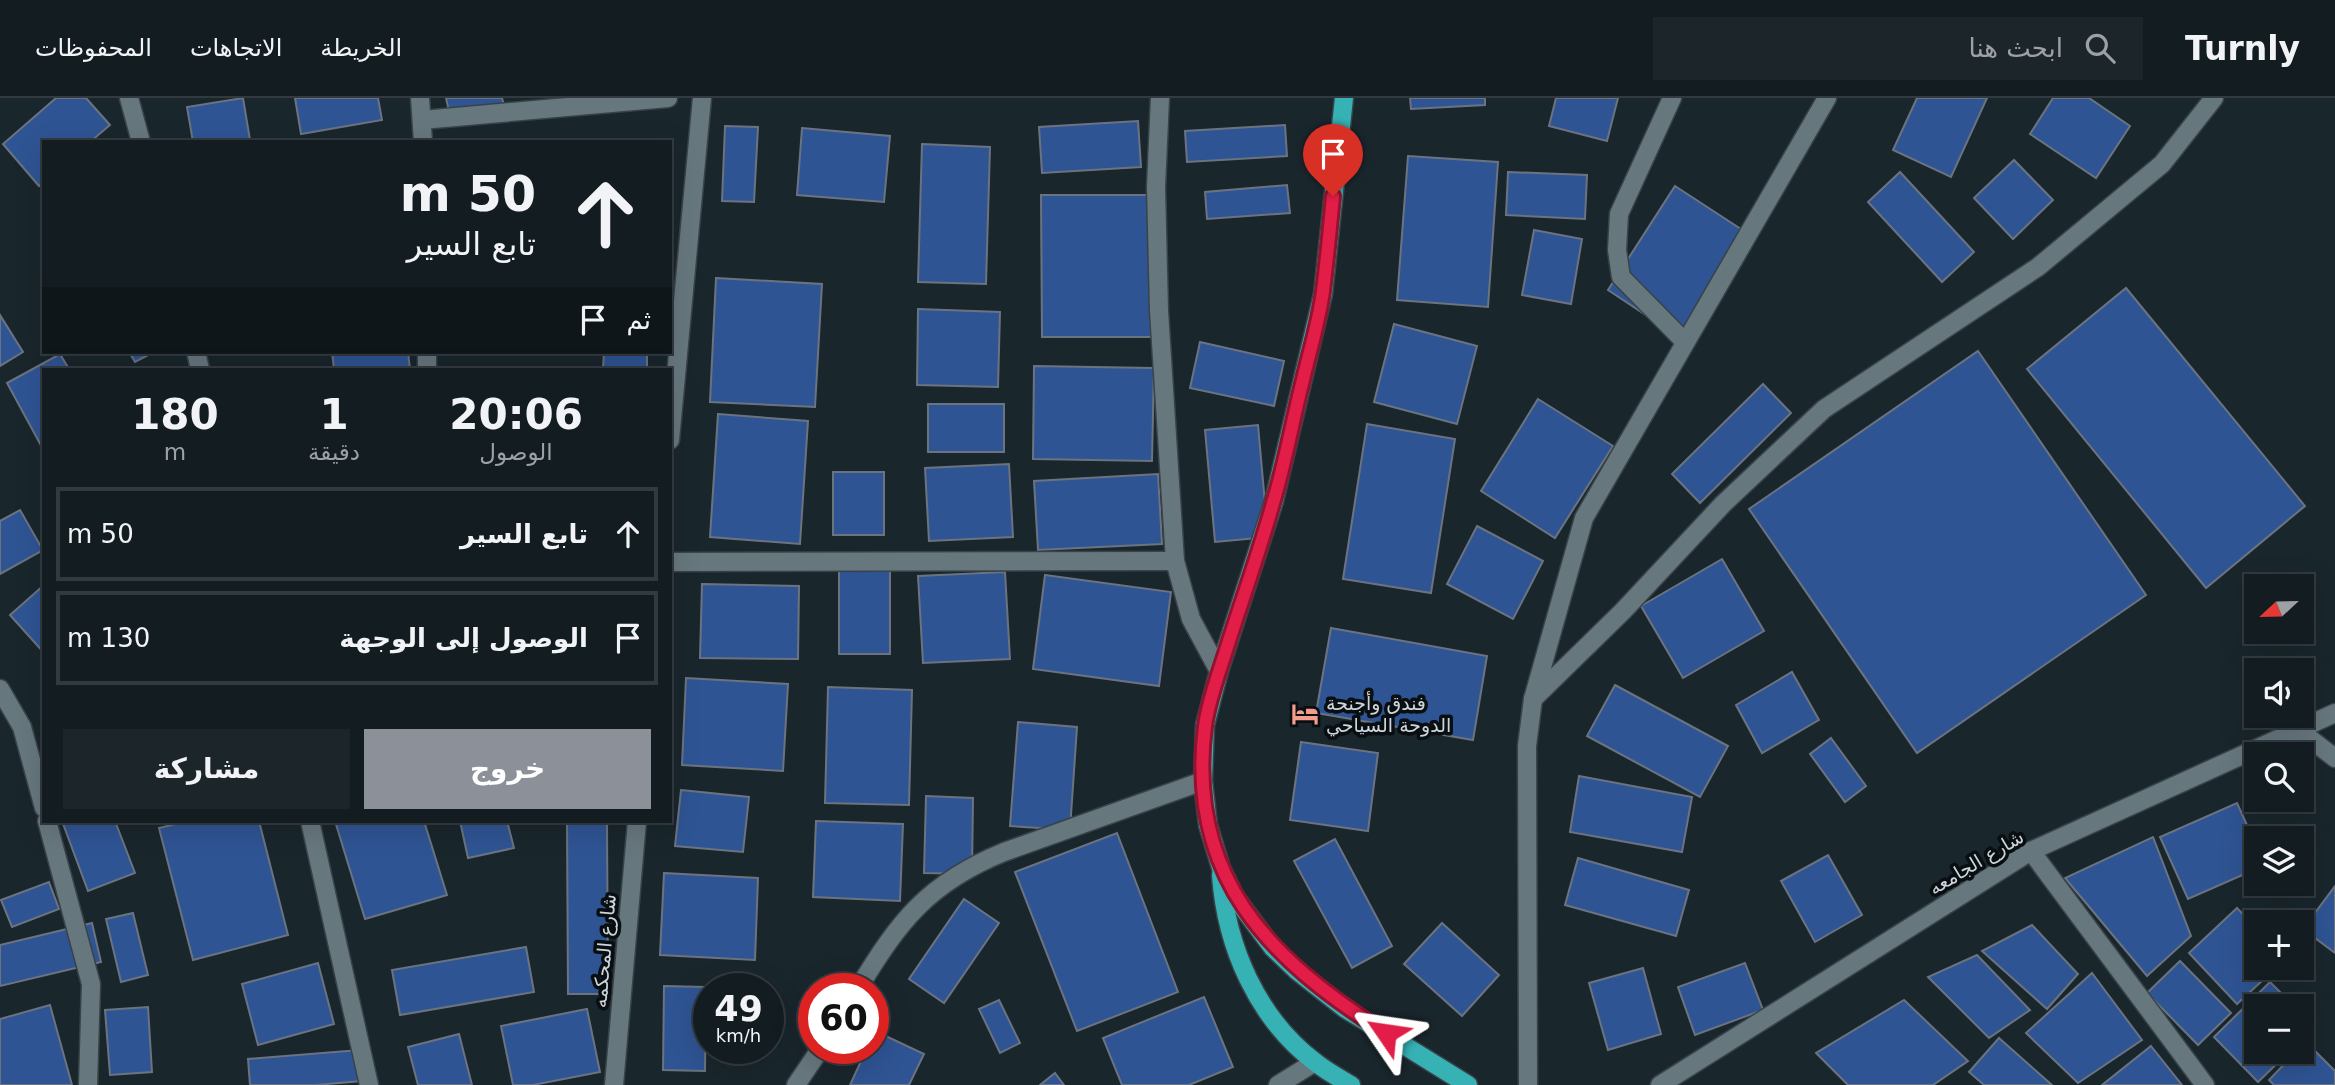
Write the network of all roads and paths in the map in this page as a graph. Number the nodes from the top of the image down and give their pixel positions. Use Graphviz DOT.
graph roads {
  1 [pos="130,98"];
  2 [pos="420,98"];
  3 [pos="668,98"];
  4 [pos="702,98"];
  5 [pos="1160,98"];
  6 [pos="1344,98"];
  7 [pos="1672,98"];
  8 [pos="1827,98"];
  9 [pos="2214,98"];
  10 [pos="422,120"];
  11 [pos="140,140"];
  12 [pos="423,140"];
  13 [pos="1685,342"];
  14 [pos="672,419"];
  15 [pos="1175,561"];
  16 [pos="672,562"];
  17 [pos="1219,671"];
  18 [pos="0,689"];
  19 [pos="1533,699"];
  20 [pos="2335,713"];
  21 [pos="2300,731"];
  22 [pos="2335,758"];
  23 [pos="1203,781"];
  24 [pos="42,801"];
  25 [pos="48,823"];
  26 [pos="310,823"];
  27 [pos="636,823"];
  28 [pos="2031,851"];
  29 [pos="1221,868"];
  30 [pos="868,973"];
  31 [pos="1315,1062"];
  32 [pos="810,1064"];
  33 [pos="88,1085"];
  34 [pos="369,1085"];
  35 [pos="614,1085"];
  36 [pos="796,1085"];
  37 [pos="1278,1085"];
  38 [pos="1351,1085"];
  39 [pos="1468,1085"];
  40 [pos="1528,1085"];
  41 [pos="1660,1085"];
  42 [pos="2205,1085"];
  1 -- 11 [label="street"];
  2 -- 10 [label="street"];
  3 -- 10 [label="street"];
  4 -- 14 [label="street"];
  5 -- 15 [label="street"];
  6 -- 17 [label="main road"];
  7 -- 13 [label="street"];
  8 -- 13 [label="street"];
  9 -- 19 [label="street"];
  10 -- 12 [label="street"];
  13 -- 19 [label="street"];
  15 -- 16 [label="street"];
  15 -- 17 [label="street"];
  17 -- 23 [label="main road"];
  18 -- 24 [label="street"];
  19 -- 40 [label="street"];
  20 -- 21 [label="street, شارع الجامعه"];
  21 -- 22 [label="street"];
  21 -- 28 [label="street, شارع الجامعه"];
  23 -- 29 [label="main road"];
  23 -- 30 [label="street"];
  25 -- 33 [label="street"];
  26 -- 34 [label="street"];
  27 -- 35 [label="street, شارع المحكمه"];
  28 -- 41 [label="street, شارع الجامعه"];
  28 -- 42 [label="street"];
  29 -- 31 [label="main road"];
  29 -- 39 [label="main road"];
  31 -- 37 [label="street"];
  31 -- 38 [label="main road"];
  32 -- 36 [label="street"];
}
